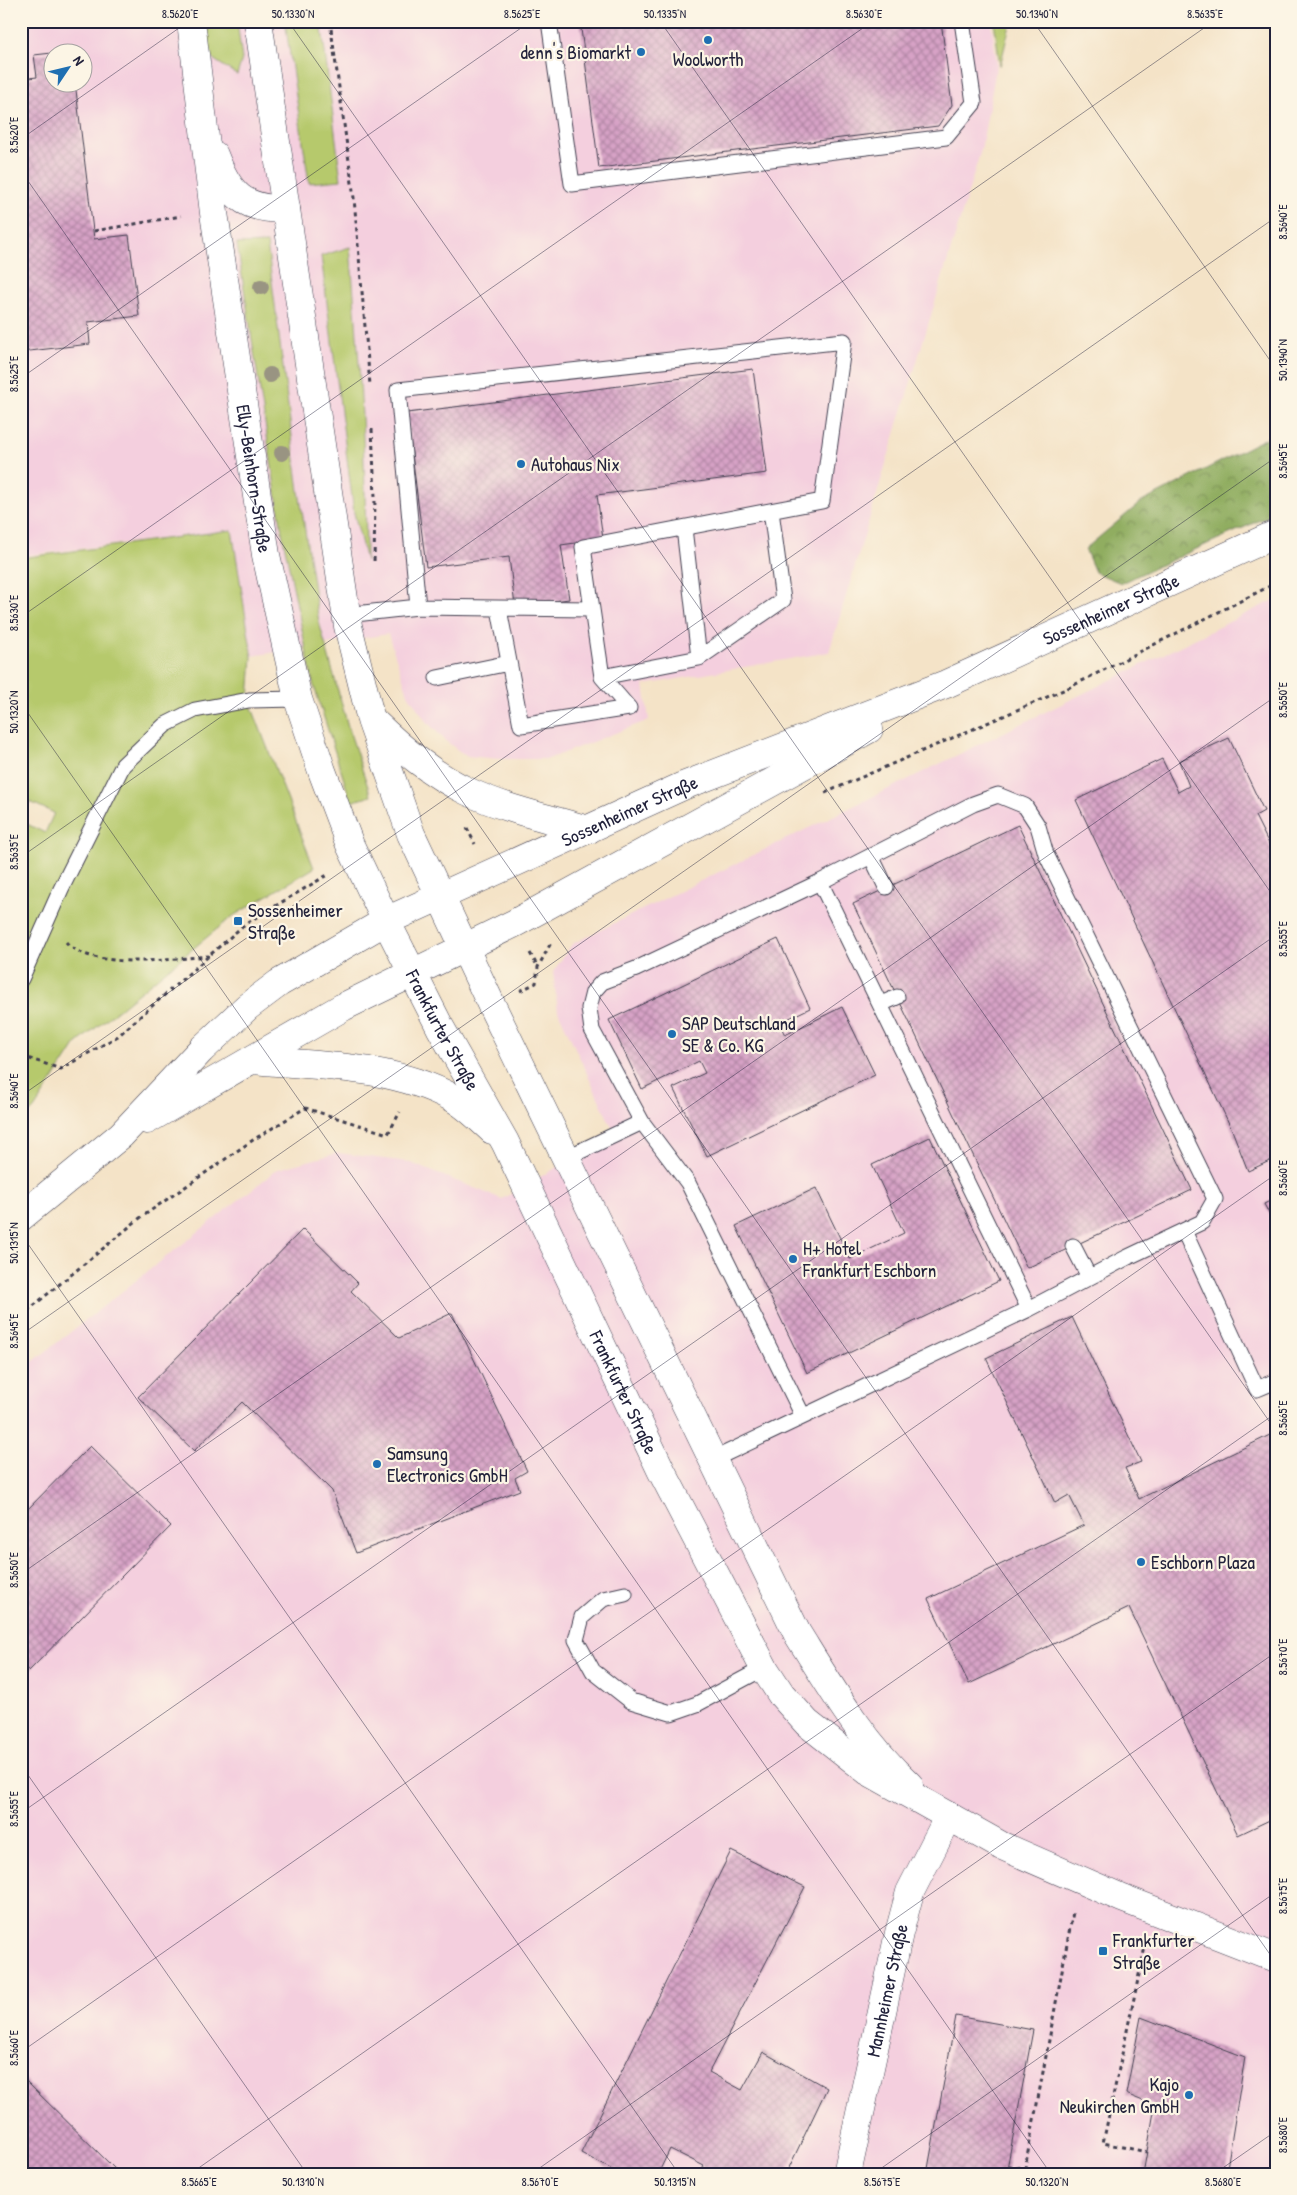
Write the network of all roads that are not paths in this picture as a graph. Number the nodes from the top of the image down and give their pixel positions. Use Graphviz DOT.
graph roads {
  1 [pos="191,21"];
  2 [pos="258,21"];
  3 [pos="549,21"];
  4 [pos="962,21"];
  5 [pos="204,133"];
  6 [pos="286,209"];
  7 [pos="771,511"];
  8 [pos="684,528"];
  9 [pos="1276,534"];
  10 [pos="418,607"];
  11 [pos="499,609"];
  12 [pos="592,609"];
  13 [pos="346,616"];
  14 [pos="699,658"];
  15 [pos="509,663"];
  16 [pos="602,677"];
  17 [pos="437,678"];
  18 [pos="946,684"];
  19 [pos="298,699"];
  20 [pos="371,720"];
  21 [pos="588,830"];
  22 [pos="871,856"];
  23 [pos="820,882"];
  24 [pos="886,887"];
  25 [pos="439,895"];
  26 [pos="386,921"];
  27 [pos="464,946"];
  28 [pos="412,972"];
  29 [pos="21,979"];
  30 [pos="897,997"];
  31 [pos="880,1004"];
  32 [pos="252,1060"];
  33 [pos="642,1122"];
  34 [pos="121,1135"];
  35 [pos="505,1142"];
  36 [pos="566,1158"];
  37 [pos="21,1217"];
  38 [pos="1184,1230"];
  39 [pos="1073,1246"];
  40 [pos="1089,1276"];
  41 [pos="1029,1309"];
  42 [pos="1276,1381"];
  43 [pos="804,1416"];
  44 [pos="714,1459"];
  45 [pos="625,1594"];
  46 [pos="764,1668"];
  47 [pos="940,1810"];
  48 [pos="1276,1958"];
  49 [pos="848,2174"];
  1 -- 5 [label="street, Elly-Beinhorn-Straße"];
  2 -- 6 [label="street"];
  3 -- 4 [label="lane"];
  5 -- 6 [label="street"];
  5 -- 19 [label="street, Elly-Beinhorn-Straße"];
  6 -- 13 [label="street"];
  7 -- 8 [label="lane"];
  7 -- 10 [label="lane"];
  7 -- 14 [label="lane"];
  8 -- 12 [label="lane"];
  8 -- 14 [label="lane"];
  9 -- 18 [label="street, Sossenheimer Straße"];
  10 -- 11 [label="lane"];
  10 -- 13 [label="lane"];
  11 -- 12 [label="lane"];
  11 -- 15 [label="lane"];
  12 -- 16 [label="lane"];
  13 -- 20 [label="street"];
  14 -- 16 [label="lane"];
  15 -- 16 [label="lane"];
  15 -- 17 [label="lane"];
  18 -- 21 [label="street, Sossenheimer Straße"];
  18 -- 27 [label="street, Sossenheimer Straße"];
  19 -- 26 [label="street, Elly-Beinhorn-Straße"];
  19 -- 29 [label="lane"];
  20 -- 21 [label="street"];
  20 -- 25 [label="street"];
  21 -- 25 [label="street, Sossenheimer Straße"];
  22 -- 23 [label="lane"];
  22 -- 24 [label="lane"];
  22 -- 38 [label="lane"];
  23 -- 31 [label="lane"];
  23 -- 33 [label="lane"];
  25 -- 26 [label="street, Sossenheimer Straße"];
  25 -- 27 [label="street, Frankfurter Straße"];
  26 -- 28 [label="street, Frankfurter Straße"];
  26 -- 34 [label="street, Sossenheimer Straße"];
  27 -- 28 [label="street, Sossenheimer Straße"];
  27 -- 36 [label="street, Frankfurter Straße"];
  28 -- 32 [label="street, Sossenheimer Straße"];
  28 -- 35 [label="street, Frankfurter Straße"];
  30 -- 31 [label="lane"];
  31 -- 41 [label="lane"];
  32 -- 34 [label="street, Sossenheimer Straße"];
  32 -- 35 [label="street"];
  33 -- 36 [label="lane"];
  33 -- 43 [label="lane"];
  34 -- 37 [label="street, Sossenheimer Straße"];
  35 -- 46 [label="street, Frankfurter Straße"];
  36 -- 44 [label="street, Frankfurter Straße"];
  38 -- 40 [label="lane"];
  38 -- 42 [label="lane"];
  39 -- 40 [label="lane"];
  40 -- 41 [label="lane"];
  41 -- 43 [label="lane"];
  43 -- 44 [label="lane"];
  44 -- 47 [label="street, Frankfurter Straße"];
  45 -- 46 [label="lane"];
  46 -- 47 [label="street, Frankfurter Straße"];
  47 -- 48 [label="street, Frankfurter Straße"];
  47 -- 49 [label="street, Mannheimer Straße"];
}
